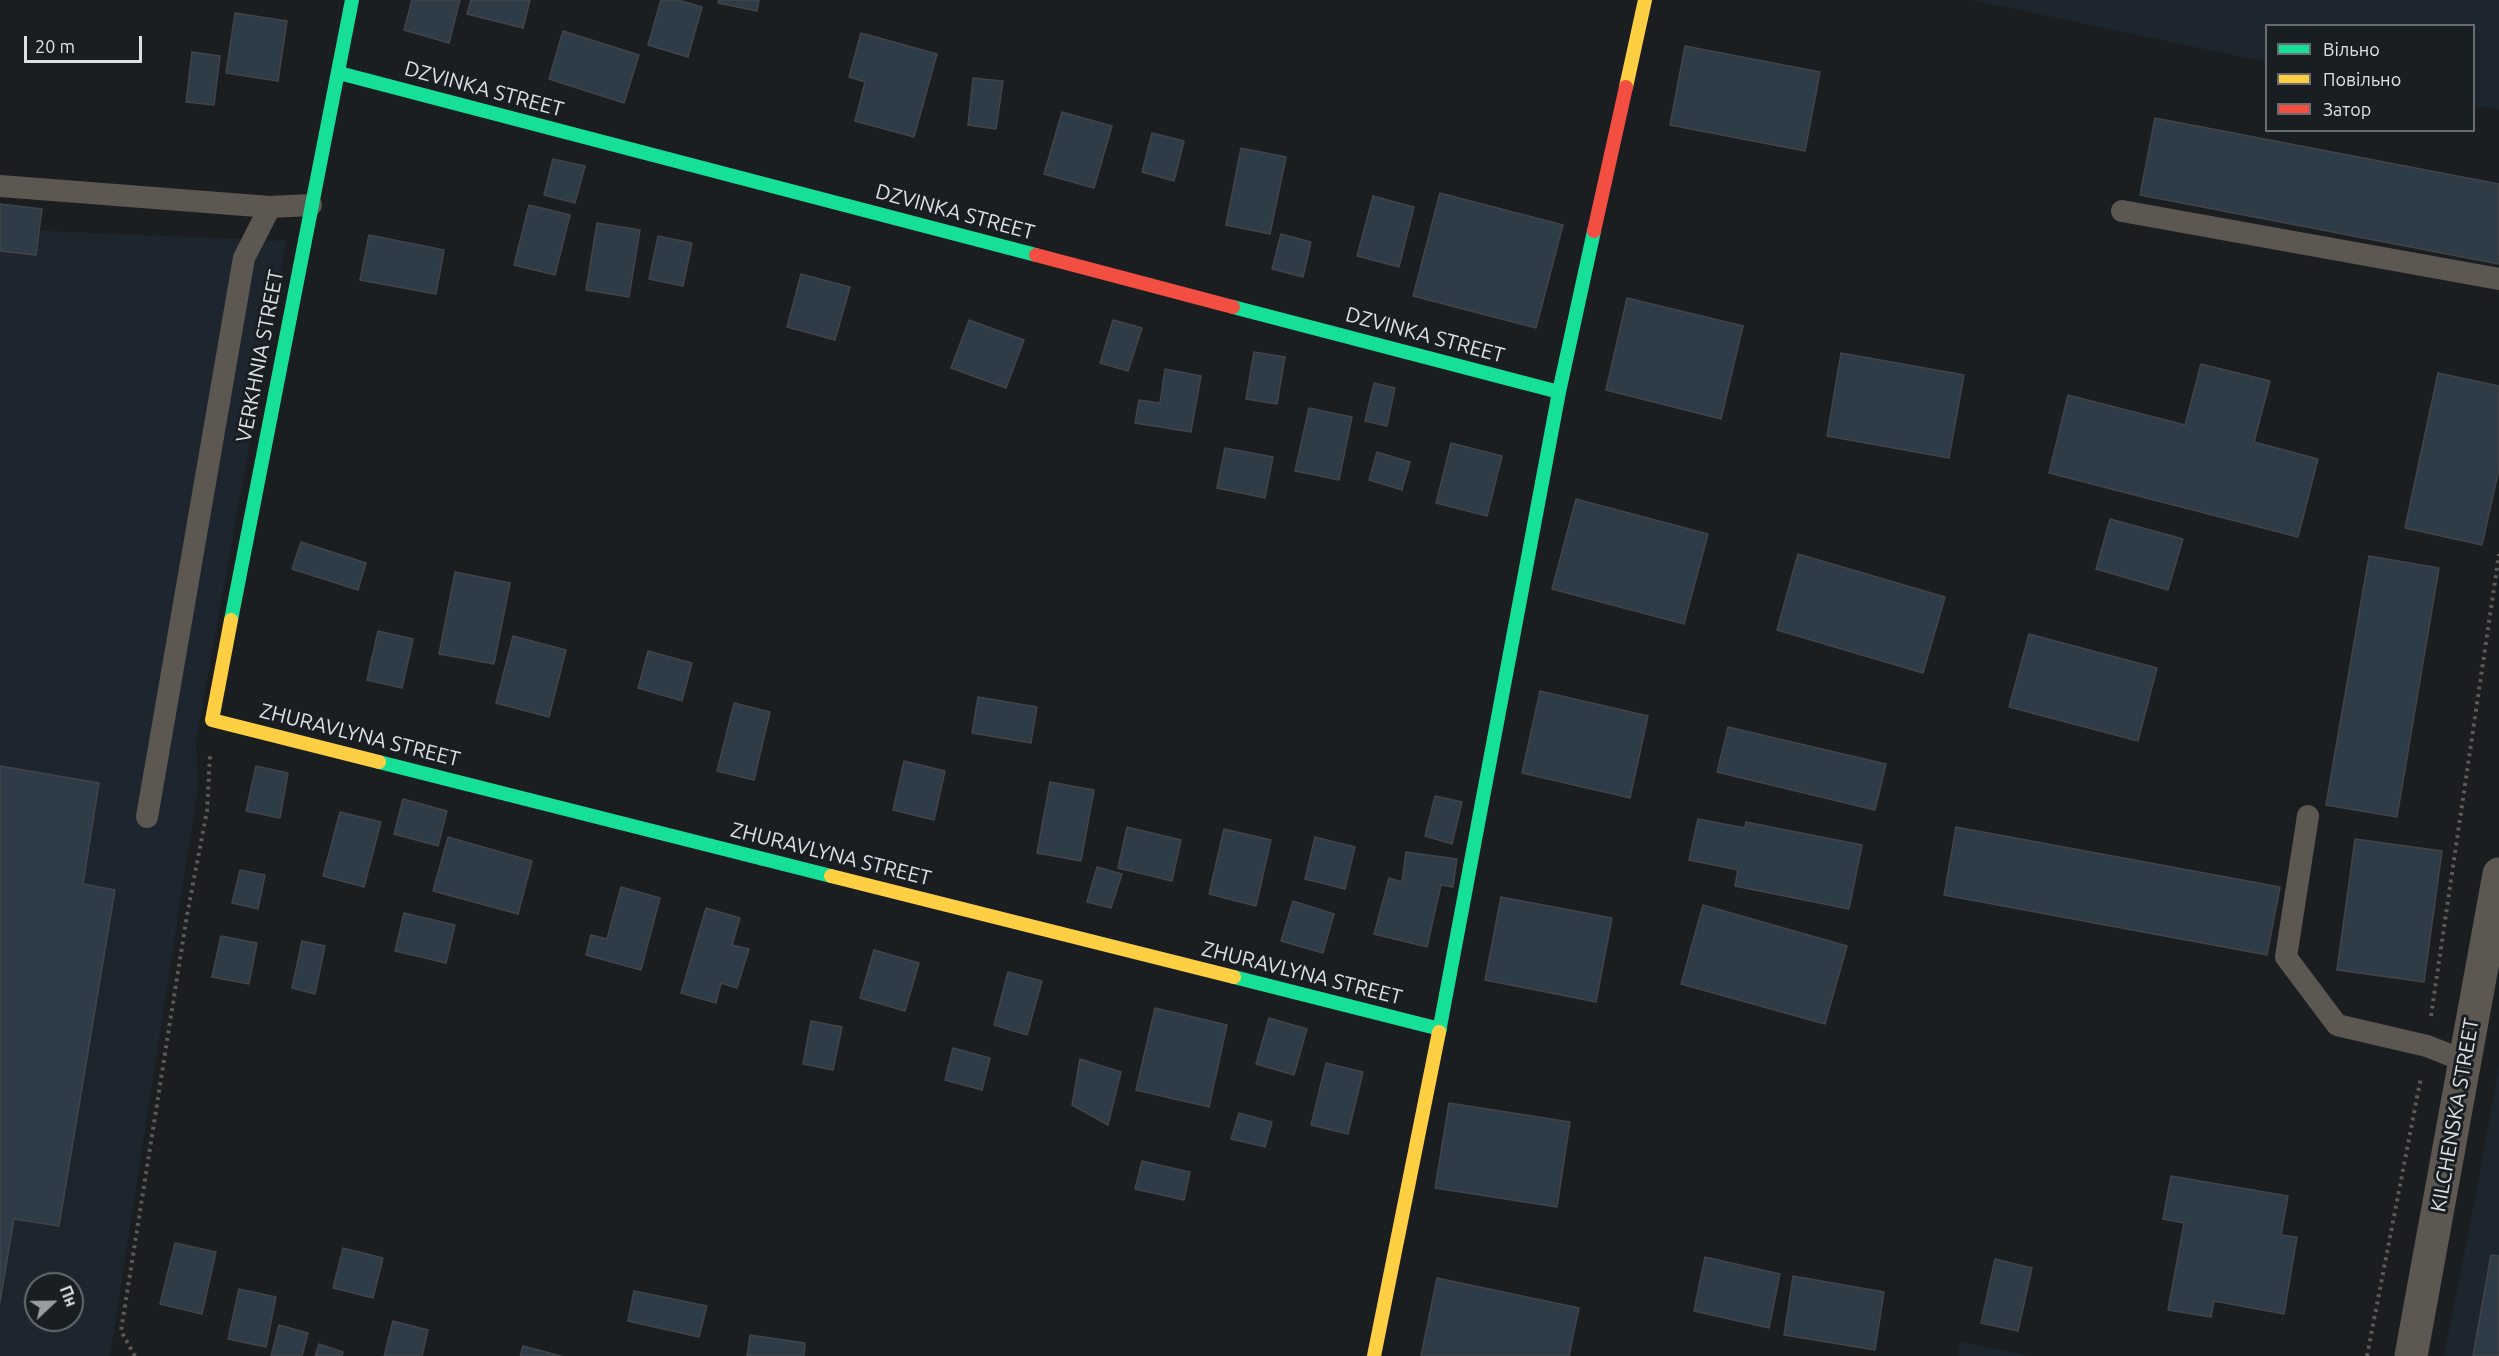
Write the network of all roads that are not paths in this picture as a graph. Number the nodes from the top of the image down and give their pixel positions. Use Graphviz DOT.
graph roads {
  1 [pos="352,0"];
  2 [pos="1645,0"];
  3 [pos="339,73"];
  4 [pos="0,186"];
  5 [pos="311,205"];
  6 [pos="270,207"];
  7 [pos="2122,211"];
  8 [pos="2499,279"];
  9 [pos="1559,392"];
  10 [pos="212,720"];
  11 [pos="2308,816"];
  12 [pos="147,817"];
  13 [pos="2499,874"];
  14 [pos="1440,1029"];
  15 [pos="2465,1061"];
  16 [pos="1374,1356"];
  17 [pos="2411,1356"];
  1 -- 3 [label="street, VERKHNIA STREET"];
  2 -- 9 [label="street"];
  3 -- 5 [label="street, VERKHNIA STREET"];
  3 -- 9 [label="street, DZVINKA STREET"];
  4 -- 6 [label="lane"];
  5 -- 6 [label="lane"];
  5 -- 10 [label="street, VERKHNIA STREET"];
  6 -- 12 [label="lane"];
  7 -- 8 [label="lane"];
  9 -- 14 [label="street"];
  10 -- 14 [label="street, ZHURAVLYNA STREET"];
  11 -- 15 [label="lane"];
  13 -- 15 [label="street, KILCHENSKA STREET"];
  14 -- 16 [label="street"];
  15 -- 17 [label="street, KILCHENSKA STREET"];
}
